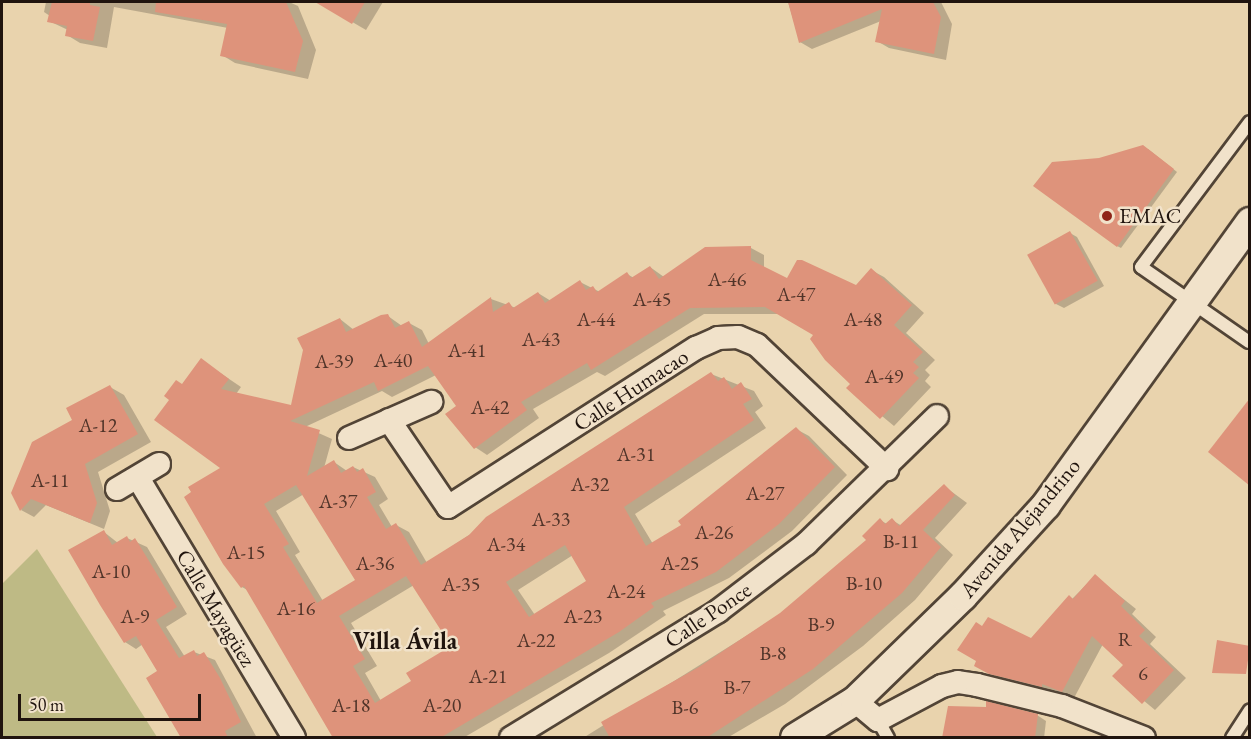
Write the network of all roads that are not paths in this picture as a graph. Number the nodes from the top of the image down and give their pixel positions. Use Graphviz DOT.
graph roads {
  1 [pos="1250,122"];
  2 [pos="1250,222"];
  3 [pos="1191,303"];
  4 [pos="1249,342"];
  5 [pos="431,402"];
  6 [pos="937,416"];
  7 [pos="389,420"];
  8 [pos="349,438"];
  9 [pos="159,464"];
  10 [pos="887,469"];
  11 [pos="138,478"];
  12 [pos="117,489"];
  13 [pos="855,701"];
  14 [pos="1250,710"];
  15 [pos="883,729"];
  16 [pos="797,737"];
  17 [pos="294,738"];
  18 [pos="512,738"];
  19 [pos="1144,738"];
  20 [pos="1233,738"];
  1 -- 3 [label="lane"];
  2 -- 3 [label="street, Avenida Alejandrino"];
  3 -- 4 [label="lane"];
  3 -- 13 [label="street, Avenida Alejandrino"];
  5 -- 7 [label="street"];
  6 -- 10 [label="street, Calle Ponce"];
  7 -- 8 [label="street"];
  7 -- 10 [label="street, Calle Humacao"];
  9 -- 11 [label="street"];
  10 -- 18 [label="street, Calle Ponce"];
  11 -- 12 [label="street"];
  11 -- 17 [label="street, Calle Mayagüez"];
  13 -- 15 [label="street"];
  13 -- 16 [label="street, Avenida Alejandrino"];
  14 -- 20 [label="lane"];
  15 -- 19 [label="street"];
}
